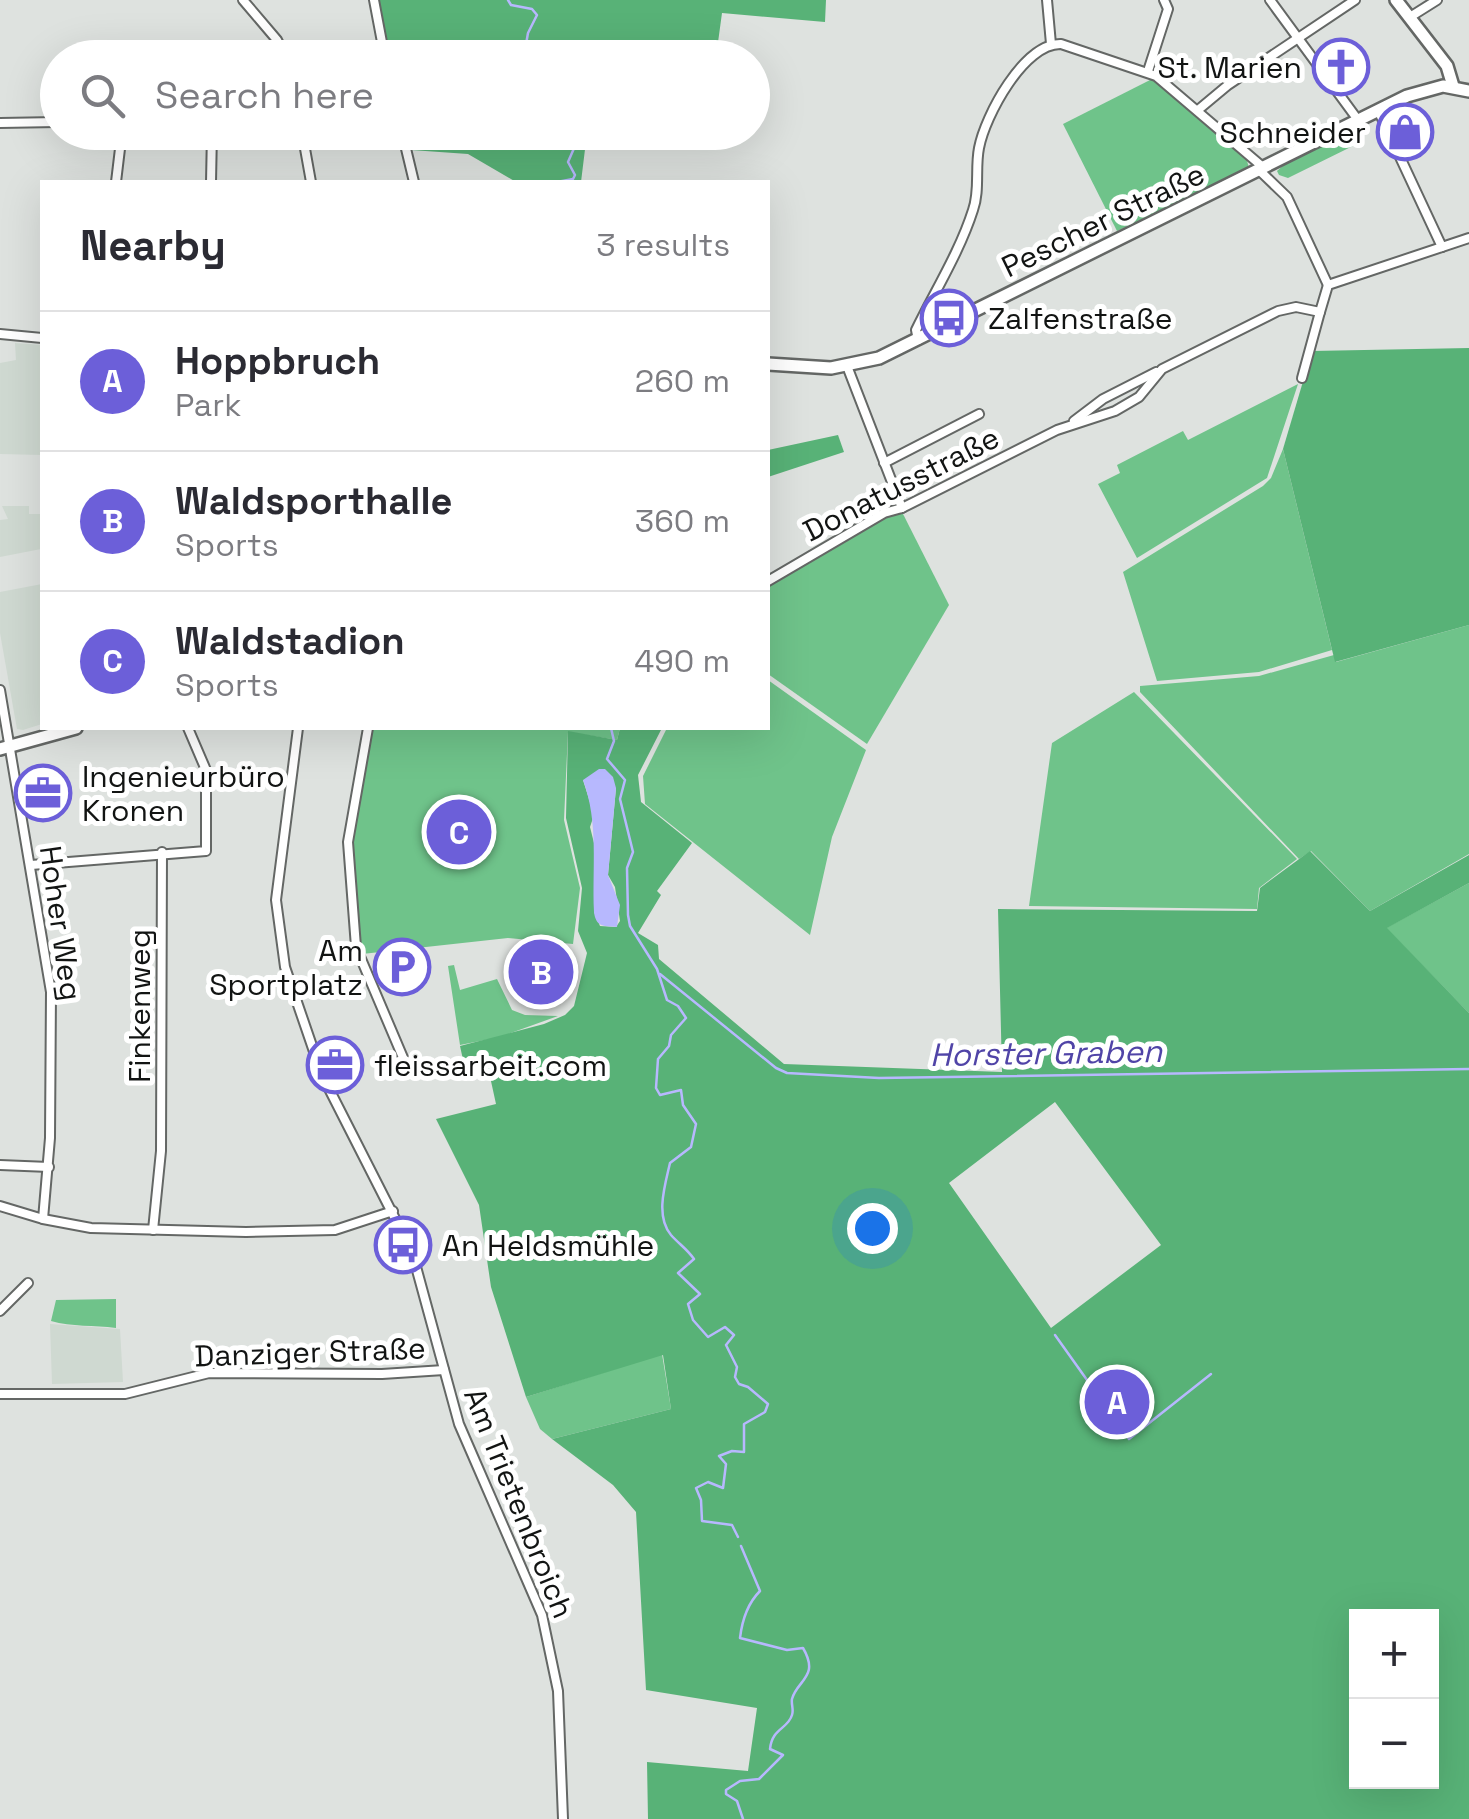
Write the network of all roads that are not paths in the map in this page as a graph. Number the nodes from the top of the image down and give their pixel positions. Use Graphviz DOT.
graph roads {
  1 [pos="243,0"];
  2 [pos="374,0"];
  3 [pos="1047,0"];
  4 [pos="1164,0"];
  5 [pos="1270,0"];
  6 [pos="1355,0"];
  7 [pos="1396,0"];
  8 [pos="1437,0"];
  9 [pos="1410,17"];
  10 [pos="1300,38"];
  11 [pos="277,40"];
  12 [pos="382,40"];
  13 [pos="1051,44"];
  14 [pos="1148,71"];
  15 [pos="1453,86"];
  16 [pos="1469,90"];
  17 [pos="1198,110"];
  18 [pos="1378,110"];
  19 [pos="1358,120"];
  20 [pos="40,122"];
  21 [pos="0,123"];
  22 [pos="120,150"];
  23 [pos="211,150"];
  24 [pos="305,150"];
  25 [pos="406,150"];
  26 [pos="1262,170"];
  27 [pos="116,180"];
  28 [pos="210,180"];
  29 [pos="311,180"];
  30 [pos="414,180"];
  31 [pos="1469,238"];
  32 [pos="1442,247"];
  33 [pos="1328,285"];
  34 [pos="1320,312"];
  35 [pos="0,334"];
  36 [pos="40,338"];
  37 [pos="918,340"];
  38 [pos="770,364"];
  39 [pos="846,366"];
  40 [pos="1162,370"];
  41 [pos="1302,378"];
  42 [pos="1131,384"];
  43 [pos="1138,397"];
  44 [pos="1103,399"];
  45 [pos="1110,413"];
  46 [pos="980,414"];
  47 [pos="1057,430"];
  48 [pos="884,463"];
  49 [pos="902,508"];
  50 [pos="770,579"];
  51 [pos="0,690"];
  52 [pos="69,730"];
  53 [pos="189,730"];
  54 [pos="298,730"];
  55 [pos="368,730"];
  56 [pos="5,748"];
  57 [pos="162,852"];
  58 [pos="31,866"];
  59 [pos="406,1067"];
  60 [pos="0,1164"];
  61 [pos="49,1168"];
  62 [pos="0,1206"];
  63 [pos="394,1212"];
  64 [pos="43,1219"];
  65 [pos="153,1230"];
  66 [pos="28,1283"];
  67 [pos="0,1311"];
  68 [pos="444,1370"];
  69 [pos="0,1394"];
  70 [pos="563,1819"];
  1 -- 11 [label="street"];
  2 -- 12 [label="street"];
  3 -- 13 [label="street"];
  4 -- 14 [label="street"];
  5 -- 10 [label="street"];
  6 -- 10 [label="street"];
  7 -- 9 [label="main road"];
  8 -- 9 [label="street"];
  9 -- 15 [label="main road"];
  10 -- 17 [label="street"];
  10 -- 19 [label="street"];
  13 -- 14 [label="street"];
  13 -- 37 [label="street"];
  14 -- 17 [label="street"];
  15 -- 16 [label="main road"];
  15 -- 18 [label="main road, Pescher Straße"];
  17 -- 26 [label="street"];
  18 -- 19 [label="main road, Pescher Straße"];
  18 -- 32 [label="street"];
  19 -- 26 [label="main road, Pescher Straße"];
  20 -- 21 [label="street"];
  22 -- 27 [label="street"];
  23 -- 28 [label="street"];
  24 -- 29 [label="street"];
  25 -- 30 [label="street"];
  26 -- 33 [label="street"];
  26 -- 37 [label="main road, Pescher Straße"];
  31 -- 32 [label="street"];
  32 -- 33 [label="street"];
  33 -- 34 [label="street"];
  34 -- 40 [label="street, Donatusstraße"];
  34 -- 41 [label="street"];
  35 -- 36 [label="street"];
  37 -- 39 [label="main road, Pescher Straße"];
  38 -- 39 [label="main road, Pescher Straße"];
  39 -- 48 [label="street"];
  40 -- 42 [label="street, Donatusstraße"];
  40 -- 43 [label="street, Donatusstraße"];
  42 -- 43 [label="street"];
  42 -- 44 [label="street, Donatusstraße"];
  43 -- 45 [label="street, Donatusstraße"];
  44 -- 45 [label="street"];
  44 -- 47 [label="street, Donatusstraße"];
  45 -- 47 [label="street, Donatusstraße"];
  46 -- 48 [label="street"];
  47 -- 49 [label="street, Donatusstraße"];
  48 -- 49 [label="street"];
  49 -- 50 [label="street, Donatusstraße"];
  51 -- 56 [label="street, Hoher Weg"];
  52 -- 56 [label="main road"];
  53 -- 57 [label="street"];
  54 -- 63 [label="street"];
  55 -- 59 [label="street"];
  56 -- 58 [label="street, Hoher Weg"];
  57 -- 58 [label="street"];
  57 -- 65 [label="street, Finkenweg"];
  58 -- 61 [label="street, Hoher Weg"];
  60 -- 61 [label="street"];
  61 -- 64 [label="street, Hoher Weg"];
  62 -- 64 [label="street"];
  63 -- 65 [label="street"];
  63 -- 68 [label="street, Am Trietenbroich"];
  64 -- 65 [label="street"];
  66 -- 67 [label="street"];
  68 -- 69 [label="street, Danziger Straße"];
  68 -- 70 [label="street, Am Trietenbroich"];
}
